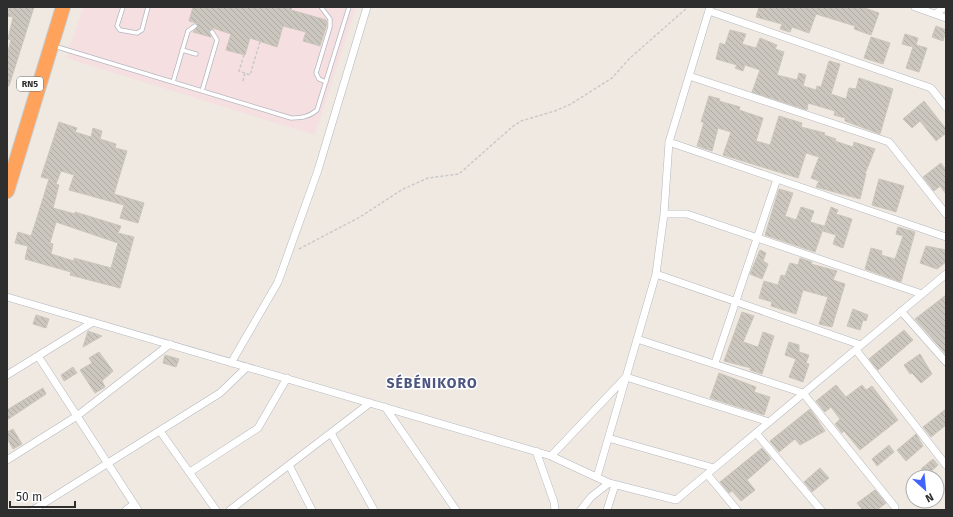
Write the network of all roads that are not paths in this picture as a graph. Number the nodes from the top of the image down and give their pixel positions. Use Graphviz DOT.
graph roads {
  1 [pos="53,7"];
  2 [pos="63,7"];
  3 [pos="123,7"];
  4 [pos="148,7"];
  5 [pos="321,7"];
  6 [pos="349,7"];
  7 [pos="367,7"];
  8 [pos="915,7"];
  9 [pos="944,7"];
  10 [pos="710,9"];
  11 [pos="936,14"];
  12 [pos="946,18"];
  13 [pos="195,26"];
  14 [pos="212,32"];
  15 [pos="52,45"];
  16 [pos="182,50"];
  17 [pos="196,54"];
  18 [pos="689,76"];
  19 [pos="172,82"];
  20 [pos="326,82"];
  21 [pos="202,91"];
  22 [pos="946,107"];
  23 [pos="669,142"];
  24 [pos="7,161"];
  25 [pos="777,179"];
  26 [pos="7,191"];
  27 [pos="664,214"];
  28 [pos="946,214"];
  29 [pos="946,237"];
  30 [pos="757,238"];
  31 [pos="656,274"];
  32 [pos="946,274"];
  33 [pos="922,294"];
  34 [pos="7,297"];
  35 [pos="736,301"];
  36 [pos="901,311"];
  37 [pos="93,322"];
  38 [pos="637,339"];
  39 [pos="170,344"];
  40 [pos="858,347"];
  41 [pos="38,356"];
  42 [pos="946,362"];
  43 [pos="231,363"];
  44 [pos="716,364"];
  45 [pos="247,367"];
  46 [pos="7,375"];
  47 [pos="626,377"];
  48 [pos="287,378"];
  49 [pos="803,393"];
  50 [pos="370,403"];
  51 [pos="385,407"];
  52 [pos="77,416"];
  53 [pos="769,422"];
  54 [pos="160,431"];
  55 [pos="331,433"];
  56 [pos="756,433"];
  57 [pos="608,438"];
  58 [pos="536,451"];
  59 [pos="551,456"];
  60 [pos="7,460"];
  61 [pos="108,463"];
  62 [pos="289,465"];
  63 [pos="946,465"];
  64 [pos="714,468"];
  65 [pos="190,472"];
  66 [pos="707,474"];
  67 [pos="597,477"];
  68 [pos="612,484"];
  69 [pos="136,507"];
  70 [pos="895,507"];
  71 [pos="33,510"];
  72 [pos="126,510"];
  73 [pos="216,510"];
  74 [pos="230,510"];
  75 [pos="312,510"];
  76 [pos="374,510"];
  77 [pos="456,510"];
  78 [pos="555,510"];
  79 [pos="581,510"];
  80 [pos="607,510"];
  81 [pos="737,510"];
  82 [pos="821,510"];
  1 -- 24 [label="highway, RN5"];
  2 -- 15 [label="highway, RN5"];
  3 -- 4 [label="lane"];
  5 -- 20 [label="lane"];
  6 -- 20 [label="lane"];
  7 -- 43 [label="street"];
  8 -- 11 [label="street"];
  9 -- 11 [label="street"];
  10 -- 18 [label="street"];
  10 -- 22 [label="street"];
  11 -- 12 [label="street"];
  13 -- 16 [label="lane"];
  14 -- 21 [label="lane"];
  15 -- 19 [label="lane"];
  15 -- 26 [label="highway, RN5"];
  16 -- 17 [label="lane"];
  16 -- 19 [label="lane"];
  18 -- 23 [label="street"];
  18 -- 28 [label="street"];
  19 -- 21 [label="lane"];
  20 -- 21 [label="lane"];
  23 -- 25 [label="street"];
  23 -- 27 [label="street"];
  25 -- 29 [label="street"];
  25 -- 30 [label="street"];
  27 -- 30 [label="street"];
  27 -- 31 [label="street"];
  30 -- 33 [label="street"];
  30 -- 35 [label="street"];
  31 -- 35 [label="street"];
  31 -- 38 [label="street"];
  32 -- 33 [label="street"];
  33 -- 36 [label="street"];
  34 -- 37 [label="street"];
  35 -- 40 [label="street"];
  35 -- 44 [label="street"];
  36 -- 40 [label="street"];
  36 -- 42 [label="street"];
  37 -- 39 [label="street"];
  37 -- 41 [label="street"];
  38 -- 44 [label="street"];
  38 -- 47 [label="street"];
  39 -- 43 [label="street"];
  39 -- 52 [label="street"];
  40 -- 49 [label="street"];
  40 -- 63 [label="street"];
  41 -- 46 [label="street"];
  41 -- 52 [label="street"];
  43 -- 45 [label="street"];
  44 -- 49 [label="street"];
  45 -- 48 [label="street"];
  45 -- 54 [label="street"];
  47 -- 53 [label="street"];
  47 -- 57 [label="street"];
  47 -- 59 [label="street"];
  48 -- 50 [label="street"];
  48 -- 65 [label="street"];
  49 -- 53 [label="street"];
  49 -- 70 [label="street"];
  50 -- 51 [label="street"];
  50 -- 55 [label="street"];
  51 -- 58 [label="street"];
  51 -- 77 [label="street"];
  52 -- 60 [label="street"];
  52 -- 61 [label="street"];
  53 -- 56 [label="street"];
  54 -- 61 [label="street"];
  54 -- 65 [label="street"];
  55 -- 62 [label="street"];
  55 -- 76 [label="street"];
  56 -- 64 [label="street"];
  56 -- 82 [label="street"];
  57 -- 64 [label="street"];
  57 -- 67 [label="street"];
  58 -- 59 [label="street"];
  58 -- 78 [label="street"];
  59 -- 67 [label="street"];
  61 -- 69 [label="street"];
  61 -- 71 [label="street"];
  62 -- 74 [label="street"];
  62 -- 75 [label="street"];
  64 -- 66 [label="street"];
  65 -- 73 [label="street"];
  66 -- 68 [label="street"];
  66 -- 81 [label="street"];
  67 -- 68 [label="street"];
  68 -- 79 [label="street"];
  68 -- 80 [label="street"];
  69 -- 72 [label="street"];
}
